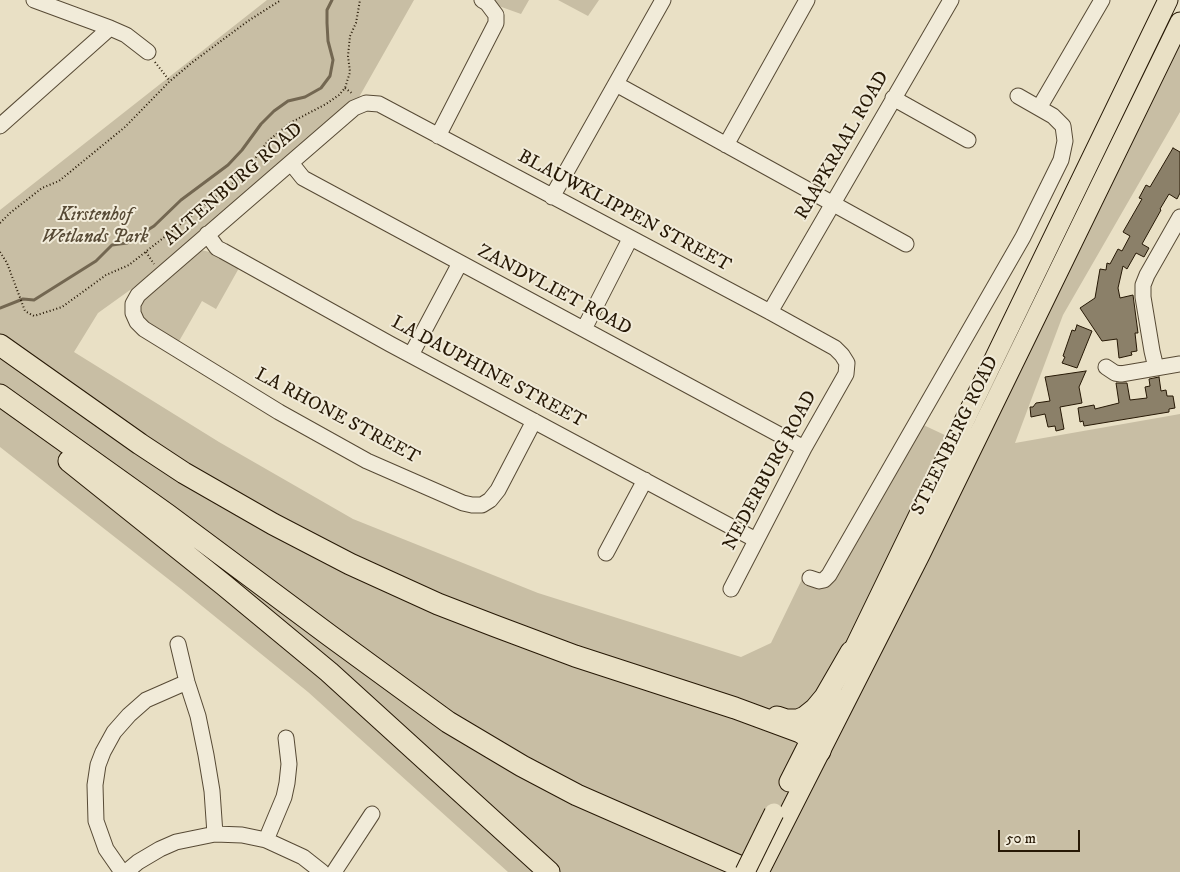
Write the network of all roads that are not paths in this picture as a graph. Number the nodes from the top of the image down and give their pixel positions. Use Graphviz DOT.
graph roads {
  1 [pos="34,0"];
  2 [pos="482,0"];
  3 [pos="663,0"];
  4 [pos="807,0"];
  5 [pos="951,0"];
  6 [pos="1102,0"];
  7 [pos="1168,0"];
  8 [pos="1180,22"];
  9 [pos="110,28"];
  10 [pos="148,52"];
  11 [pos="616,84"];
  12 [pos="1018,96"];
  13 [pos="894,98"];
  14 [pos="366,103"];
  15 [pos="1039,108"];
  16 [pos="0,126"];
  17 [pos="438,136"];
  18 [pos="968,140"];
  19 [pos="726,145"];
  20 [pos="290,163"];
  21 [pos="552,197"];
  22 [pos="832,204"];
  23 [pos="1180,217"];
  24 [pos="207,234"];
  25 [pos="630,239"];
  26 [pos="906,244"];
  27 [pos="460,263"];
  28 [pos="133,304"];
  29 [pos="770,312"];
  30 [pos="584,329"];
  31 [pos="0,345"];
  32 [pos="411,355"];
  33 [pos="1180,364"];
  34 [pos="1106,367"];
  35 [pos="1156,368"];
  36 [pos="846,374"];
  37 [pos="0,395"];
  38 [pos="0,406"];
  39 [pos="534,420"];
  40 [pos="804,448"];
  41 [pos="645,480"];
  42 [pos="756,540"];
  43 [pos="606,553"];
  44 [pos="810,578"];
  45 [pos="731,589"];
  46 [pos="178,644"];
  47 [pos="852,652"];
  48 [pos="186,682"];
  49 [pos="735,708"];
  50 [pos="286,738"];
  51 [pos="816,744"];
  52 [pos="372,814"];
  53 [pos="780,814"];
  54 [pos="214,834"];
  55 [pos="266,840"];
  56 [pos="122,872"];
  57 [pos="126,872"];
  58 [pos="322,872"];
  59 [pos="334,872"];
  60 [pos="549,872"];
  61 [pos="745,872"];
  62 [pos="753,872"];
  63 [pos="759,872"];
  1 -- 9 [label="street"];
  2 -- 17 [label="street"];
  3 -- 11 [label="street"];
  4 -- 19 [label="street"];
  5 -- 13 [label="street, RAAPKRAAL ROAD"];
  6 -- 15 [label="street"];
  7 -- 47 [label="main road, STEENBERG ROAD"];
  8 -- 51 [label="main road, STEENBERG ROAD"];
  9 -- 10 [label="street"];
  9 -- 16 [label="street"];
  11 -- 19 [label="street"];
  11 -- 21 [label="street"];
  12 -- 15 [label="street"];
  13 -- 18 [label="street"];
  13 -- 22 [label="street, RAAPKRAAL ROAD"];
  14 -- 17 [label="street, BLAUWKLIPPEN STREET"];
  14 -- 20 [label="street, ALTENBURG ROAD"];
  15 -- 44 [label="street"];
  17 -- 21 [label="street, BLAUWKLIPPEN STREET"];
  19 -- 22 [label="street"];
  20 -- 24 [label="street, ALTENBURG ROAD"];
  20 -- 27 [label="street, ZANDVLIET ROAD"];
  21 -- 25 [label="street, BLAUWKLIPPEN STREET"];
  22 -- 26 [label="street"];
  22 -- 29 [label="street, RAAPKRAAL ROAD"];
  23 -- 35 [label="street"];
  24 -- 28 [label="street, ALTENBURG ROAD"];
  24 -- 32 [label="street, LA DAUPHINE STREET"];
  25 -- 29 [label="street, BLAUWKLIPPEN STREET"];
  25 -- 30 [label="street"];
  27 -- 30 [label="street, ZANDVLIET ROAD"];
  27 -- 32 [label="street"];
  28 -- 39 [label="street, LA RHONE STREET"];
  29 -- 36 [label="street, BLAUWKLIPPEN STREET"];
  30 -- 40 [label="street, ZANDVLIET ROAD"];
  31 -- 49 [label="highway"];
  32 -- 39 [label="street, LA DAUPHINE STREET"];
  33 -- 35 [label="street"];
  34 -- 35 [label="street"];
  36 -- 40 [label="street, NEDERBURG ROAD"];
  37 -- 62 [label="highway"];
  38 -- 60 [label="highway"];
  39 -- 41 [label="street, LA DAUPHINE STREET"];
  40 -- 42 [label="street, NEDERBURG ROAD"];
  41 -- 42 [label="street, LA DAUPHINE STREET"];
  41 -- 43 [label="street"];
  42 -- 45 [label="street, NEDERBURG ROAD"];
  46 -- 48 [label="street"];
  47 -- 49 [label="highway"];
  47 -- 51 [label="main road, STEENBERG ROAD"];
  48 -- 54 [label="street"];
  48 -- 56 [label="street"];
  49 -- 51 [label="highway"];
  50 -- 55 [label="street"];
  51 -- 53 [label="main road, STEENBERG ROAD"];
  52 -- 59 [label="street"];
  53 -- 61 [label="main road, STEENBERG ROAD, bridge"];
  53 -- 63 [label="main road, STEENBERG ROAD"];
  54 -- 55 [label="street"];
  54 -- 57 [label="street"];
  55 -- 58 [label="street"];
}
